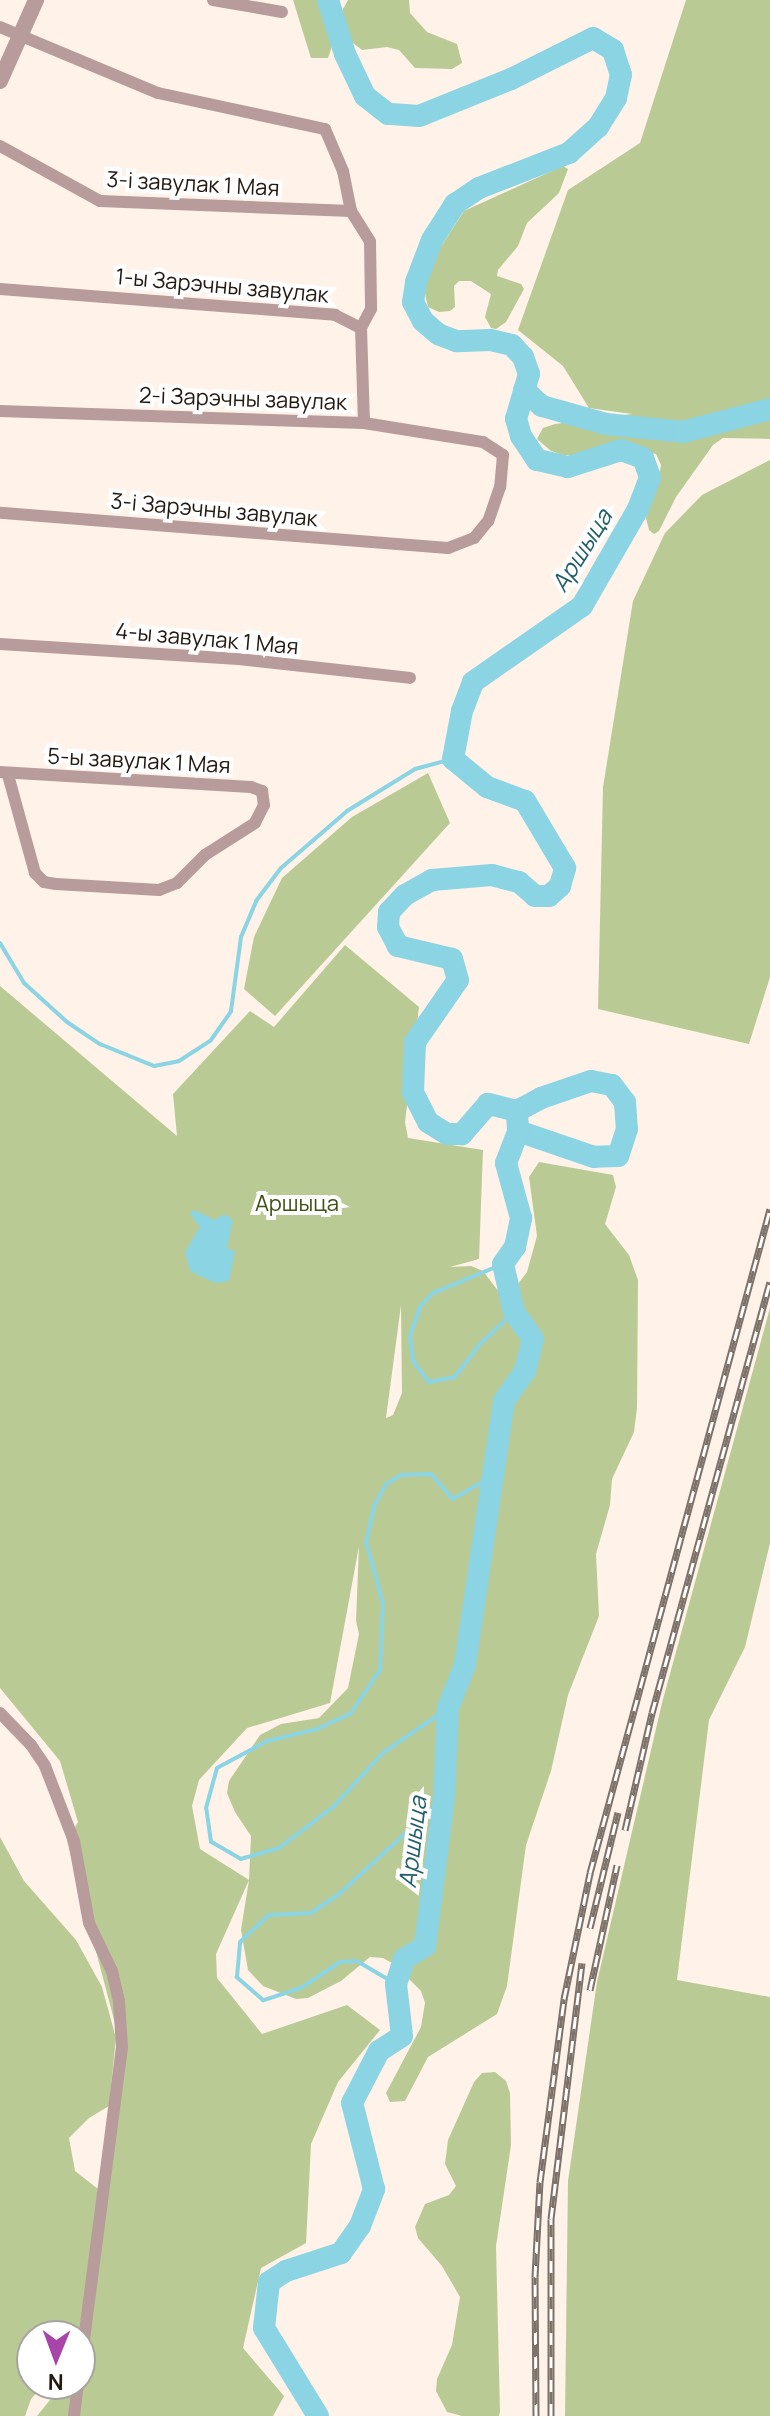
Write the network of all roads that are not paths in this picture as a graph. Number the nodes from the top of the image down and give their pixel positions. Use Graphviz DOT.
graph roads {
  1 [pos="36,0"];
  2 [pos="213,0"];
  3 [pos="282,12"];
  4 [pos="0,27"];
  5 [pos="21,35"];
  6 [pos="0,81"];
  7 [pos="0,146"];
  8 [pos="351,211"];
  9 [pos="0,289"];
  10 [pos="361,328"];
  11 [pos="0,411"];
  12 [pos="364,423"];
  13 [pos="483,442"];
  14 [pos="0,513"];
  15 [pos="0,644"];
  16 [pos="410,678"];
  17 [pos="4,774"];
  18 [pos="0,1713"];
  19 [pos="87,2320"];
  1 -- 5 [label="street"];
  2 -- 3 [label="street"];
  4 -- 5 [label="street"];
  5 -- 6 [label="street"];
  5 -- 8 [label="street"];
  7 -- 8 [label="street, 3-і завулак 1 Мая"];
  8 -- 10 [label="street"];
  9 -- 10 [label="street, 1-ы Зарэчны завулак"];
  10 -- 12 [label="street"];
  11 -- 12 [label="street, 2-і Зарэчны завулак"];
  12 -- 13 [label="street, 2-і Зарэчны завулак"];
  13 -- 14 [label="street, 3-і Зарэчны завулак"];
  15 -- 16 [label="street, 4-ы завулак 1 Мая"];
  17 -- 17 [label="street, 5-ы завулак 1 Мая"];
  18 -- 19 [label="street"];
}
